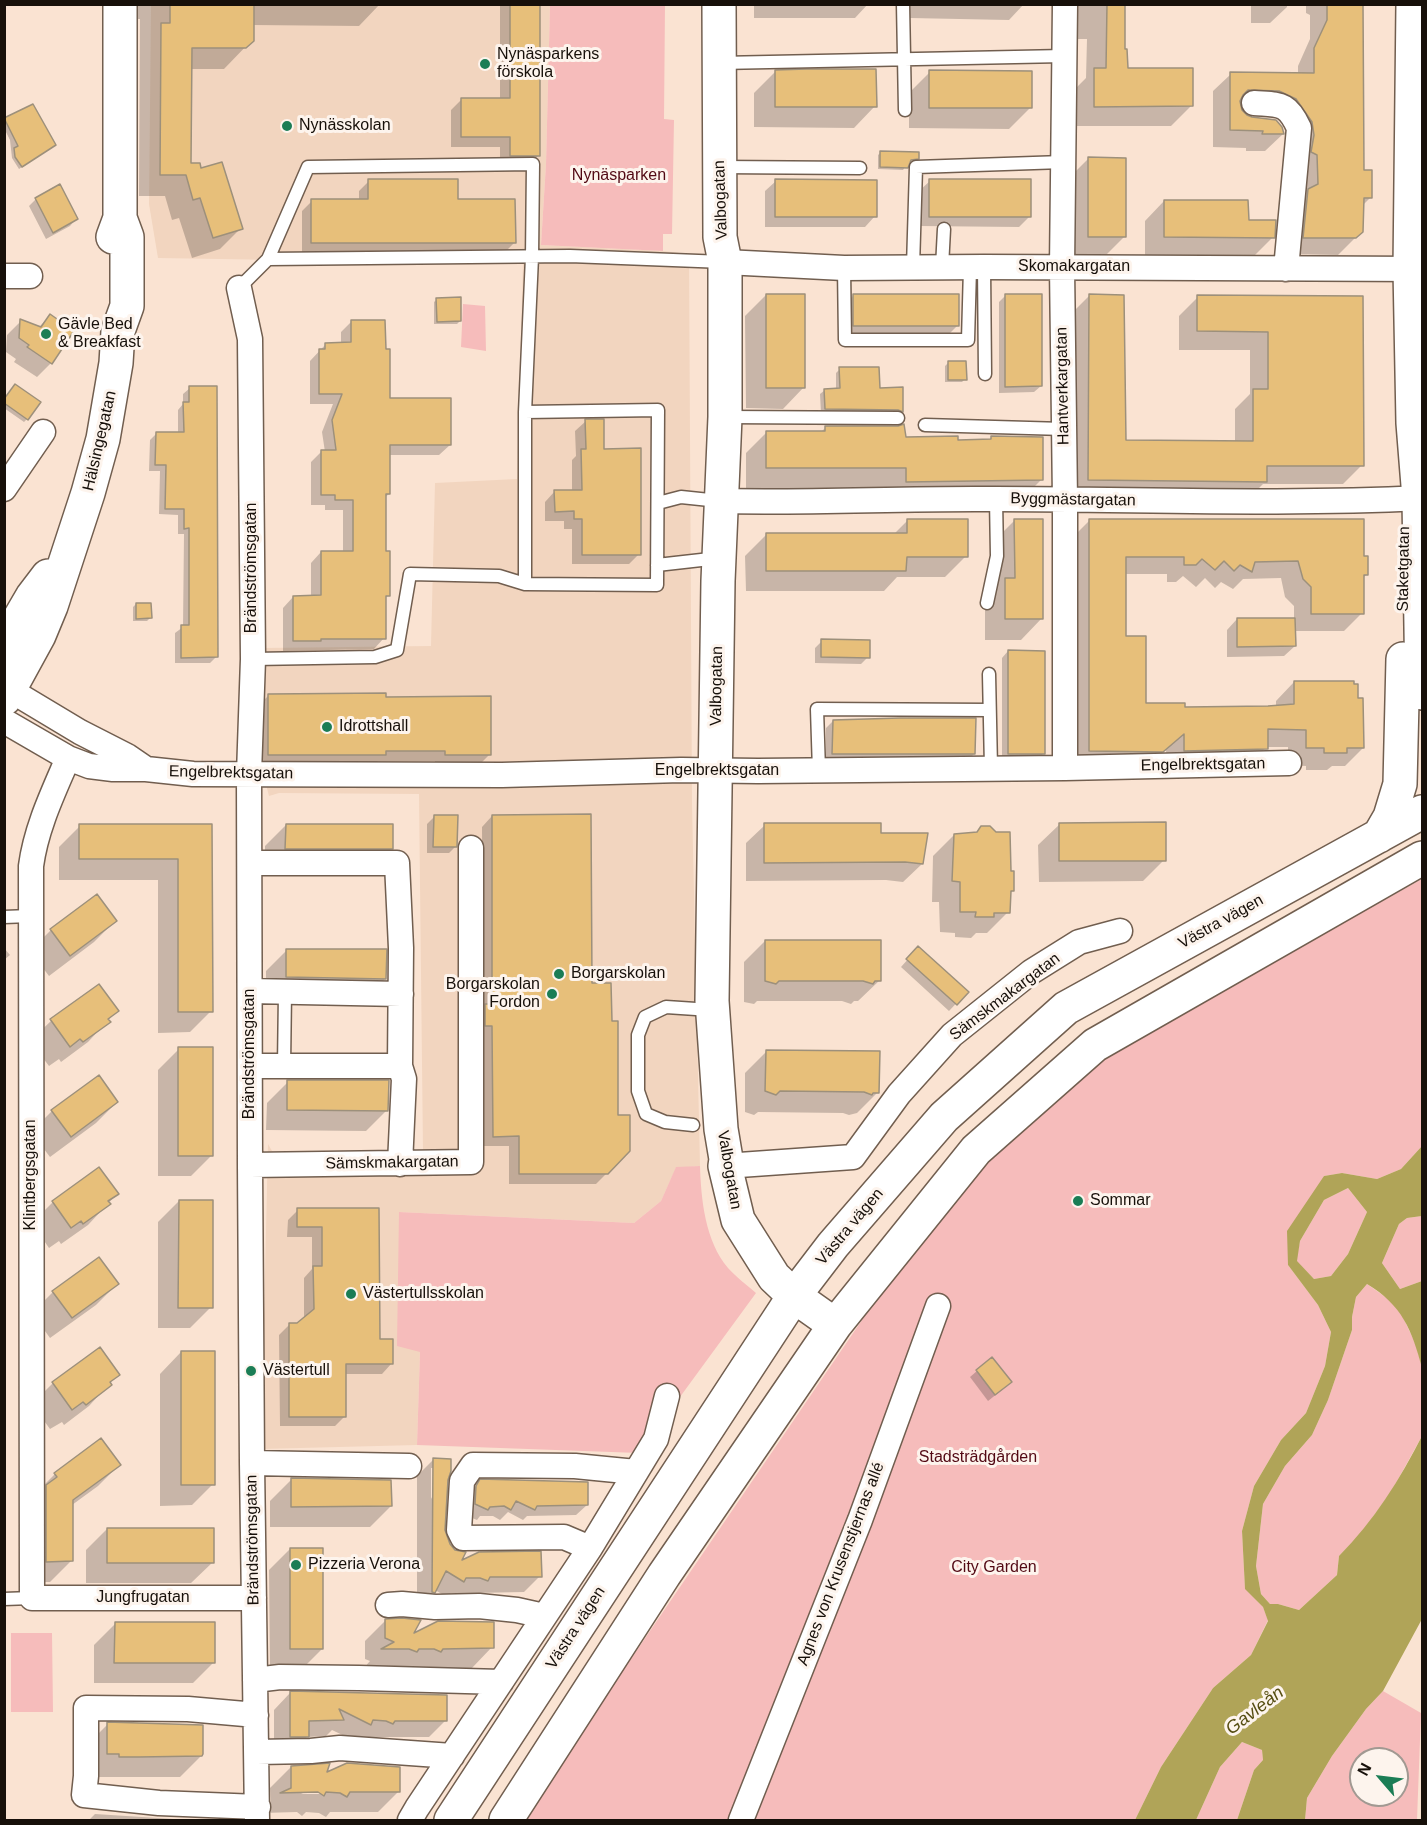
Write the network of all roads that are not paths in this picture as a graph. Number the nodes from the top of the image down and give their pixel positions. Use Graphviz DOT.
graph roads {
  1 [pos="120,4"];
  2 [pos="719,4"];
  3 [pos="903,4"];
  4 [pos="1065,4"];
  5 [pos="1413,4"];
  6 [pos="1064,56"];
  7 [pos="902,59"];
  8 [pos="719,63"];
  9 [pos="1254,103"];
  10 [pos="904,110"];
  11 [pos="1063,162"];
  12 [pos="719,166"];
  13 [pos="860,168"];
  14 [pos="944,229"];
  15 [pos="532,257"];
  16 [pos="268,259"];
  17 [pos="725,262"];
  18 [pos="913,267"];
  19 [pos="942,267"];
  20 [pos="1062,267"];
  21 [pos="844,268"];
  22 [pos="977,268"];
  23 [pos="1286,269"];
  24 [pos="1416,269"];
  25 [pos="4,276"];
  26 [pos="30,276"];
  27 [pos="239,288"];
  28 [pos="985,374"];
  29 [pos="525,412"];
  30 [pos="725,417"];
  31 [pos="898,418"];
  32 [pos="925,425"];
  33 [pos="1064,429"];
  34 [pos="43,432"];
  35 [pos="4,489"];
  36 [pos="1415,498"];
  37 [pos="996,499"];
  38 [pos="723,501"];
  39 [pos="1065,501"];
  40 [pos="658,503"];
  41 [pos="70,549"];
  42 [pos="719,558"];
  43 [pos="657,565"];
  44 [pos="525,584"];
  45 [pos="987,603"];
  46 [pos="4,645"];
  47 [pos="253,659"];
  48 [pos="989,674"];
  49 [pos="6,700"];
  50 [pos="1412,704"];
  51 [pos="989,710"];
  52 [pos="68,758"];
  53 [pos="1289,763"];
  54 [pos="991,768"];
  55 [pos="1065,768"];
  56 [pos="146,769"];
  57 [pos="716,770"];
  58 [pos="819,771"];
  59 [pos="249,774"];
  60 [pos="1422,779"];
  61 [pos="1422,812"];
  62 [pos="1379,836"];
  63 [pos="471,848"];
  64 [pos="1422,858"];
  65 [pos="250,863"];
  66 [pos="30,916"];
  67 [pos="4,917"];
  68 [pos="1120,931"];
  69 [pos="250,991"];
  70 [pos="285,992"];
  71 [pos="401,994"];
  72 [pos="712,1010"];
  73 [pos="250,1066"];
  74 [pos="284,1066"];
  75 [pos="400,1066"];
  76 [pos="693,1125"];
  77 [pos="400,1164"];
  78 [pos="250,1165"];
  79 [pos="725,1166"];
  80 [pos="794,1296"];
  81 [pos="938,1306"];
  82 [pos="835,1325"];
  83 [pos="667,1395"];
  84 [pos="252,1464"];
  85 [pos="409,1466"];
  86 [pos="636,1473"];
  87 [pos="590,1548"];
  88 [pos="32,1598"];
  89 [pos="254,1598"];
  90 [pos="4,1599"];
  91 [pos="388,1605"];
  92 [pos="544,1616"];
  93 [pos="255,1680"];
  94 [pos="501,1682"];
  95 [pos="256,1715"];
  96 [pos="257,1752"];
  97 [pos="452,1756"];
  98 [pos="214,1813"];
  99 [pos="258,1814"];
  100 [pos="411,1821"];
  101 [pos="451,1821"];
  102 [pos="506,1821"];
  103 [pos="741,1821"];
  1 -- 41 [label="main road, Hälsingegatan"];
  2 -- 8 [label="main road, Valbogatan"];
  3 -- 7 [label="lane"];
  4 -- 6 [label="street, Hantverkargatan"];
  5 -- 24 [label="main road, Staketgatan"];
  6 -- 7 [label="lane"];
  6 -- 11 [label="street, Hantverkargatan"];
  7 -- 8 [label="lane"];
  7 -- 10 [label="lane"];
  8 -- 12 [label="main road, Valbogatan"];
  9 -- 23 [label="street"];
  11 -- 18 [label="lane"];
  11 -- 20 [label="street, Hantverkargatan"];
  12 -- 13 [label="lane"];
  12 -- 17 [label="main road, Valbogatan"];
  14 -- 19 [label="lane"];
  15 -- 16 [label="lane"];
  15 -- 16 [label="lane"];
  15 -- 17 [label="lane"];
  15 -- 29 [label="lane"];
  16 -- 27 [label="lane"];
  17 -- 21 [label="street, Skomakargatan"];
  17 -- 30 [label="main road, Valbogatan"];
  18 -- 19 [label="street, Skomakargatan"];
  18 -- 21 [label="street, Skomakargatan"];
  19 -- 22 [label="street, Skomakargatan"];
  20 -- 22 [label="street, Skomakargatan"];
  20 -- 23 [label="street, Skomakargatan"];
  20 -- 33 [label="street, Hantverkargatan"];
  21 -- 22 [label="lane"];
  22 -- 28 [label="lane"];
  23 -- 24 [label="street, Skomakargatan"];
  24 -- 36 [label="main road, Staketgatan"];
  25 -- 26 [label="street"];
  27 -- 47 [label="street, Brändströmsgatan"];
  29 -- 40 [label="lane"];
  29 -- 44 [label="lane"];
  30 -- 31 [label="lane"];
  30 -- 38 [label="main road, Valbogatan"];
  32 -- 33 [label="lane"];
  33 -- 39 [label="street, Hantverkargatan"];
  34 -- 35 [label="street"];
  36 -- 39 [label="street, Byggmästargatan"];
  36 -- 50 [label="main road, Staketgatan"];
  37 -- 38 [label="street, Byggmästargatan"];
  37 -- 39 [label="street, Byggmästargatan"];
  37 -- 45 [label="lane"];
  38 -- 40 [label="lane"];
  38 -- 42 [label="main road, Valbogatan"];
  39 -- 55 [label="street, Hantverkargatan"];
  40 -- 43 [label="lane"];
  41 -- 46 [label="main road, Hälsingegatan"];
  41 -- 49 [label="main road, Hälsingegatan"];
  42 -- 43 [label="lane"];
  42 -- 57 [label="main road, Valbogatan"];
  43 -- 44 [label="lane"];
  44 -- 47 [label="lane"];
  47 -- 59 [label="street, Brändströmsgatan"];
  48 -- 51 [label="lane"];
  49 -- 52 [label="street, Engelbrektsgatan"];
  49 -- 56 [label="street, Engelbrektsgatan"];
  50 -- 60 [label="main road, Staketgatan"];
  50 -- 62 [label="main road, Staketgatan"];
  51 -- 54 [label="lane"];
  51 -- 58 [label="lane"];
  52 -- 56 [label="street, Engelbrektsgatan"];
  52 -- 66 [label="street, Klintbergsgatan"];
  53 -- 55 [label="street, Engelbrektsgatan"];
  54 -- 55 [label="street, Engelbrektsgatan"];
  54 -- 58 [label="street, Engelbrektsgatan"];
  56 -- 59 [label="street, Engelbrektsgatan"];
  57 -- 58 [label="street, Engelbrektsgatan"];
  57 -- 59 [label="street, Engelbrektsgatan"];
  57 -- 72 [label="main road, Valbogatan"];
  59 -- 65 [label="street, Brändströmsgatan"];
  61 -- 62 [label="main road, Västra vägen"];
  62 -- 80 [label="main road, Västra vägen"];
  63 -- 77 [label="street, Sämskmakargatan"];
  64 -- 82 [label="main road"];
  65 -- 69 [label="street, Brändströmsgatan"];
  65 -- 71 [label="street"];
  66 -- 67 [label="lane"];
  66 -- 88 [label="street, Klintbergsgatan"];
  68 -- 79 [label="street, Sämskmakargatan"];
  69 -- 70 [label="street"];
  69 -- 73 [label="street, Brändströmsgatan"];
  70 -- 71 [label="street"];
  70 -- 74 [label="lane"];
  71 -- 75 [label="street"];
  72 -- 76 [label="lane"];
  72 -- 79 [label="main road, Valbogatan"];
  73 -- 74 [label="street"];
  73 -- 78 [label="street, Brändströmsgatan"];
  74 -- 75 [label="street"];
  75 -- 77 [label="street"];
  77 -- 78 [label="street, Sämskmakargatan"];
  78 -- 84 [label="street, Brändströmsgatan"];
  79 -- 80 [label="main road, Valbogatan"];
  80 -- 82 [label="main road, Valbogatan"];
  80 -- 101 [label="main road, Västra vägen"];
  81 -- 103 [label="street, Agnes von Krusenstjernas allé"];
  82 -- 102 [label="main road"];
  83 -- 86 [label="street, Västra vägen"];
  84 -- 85 [label="street"];
  84 -- 89 [label="street, Brändströmsgatan"];
  86 -- 87 [label="street, Västra vägen"];
  86 -- 87 [label="street"];
  87 -- 92 [label="street, Västra vägen"];
  88 -- 89 [label="street, Jungfrugatan"];
  88 -- 90 [label="lane"];
  89 -- 93 [label="street, Brändströmsgatan"];
  91 -- 92 [label="street"];
  92 -- 94 [label="street, Västra vägen"];
  93 -- 94 [label="street"];
  93 -- 95 [label="street, Brändströmsgatan"];
  94 -- 97 [label="street, Västra vägen"];
  95 -- 96 [label="street, Brändströmsgatan"];
  95 -- 98 [label="street"];
  96 -- 97 [label="street"];
  96 -- 99 [label="street, Brändströmsgatan"];
  97 -- 100 [label="street, Västra vägen"];
  98 -- 99 [label="street"];
}
